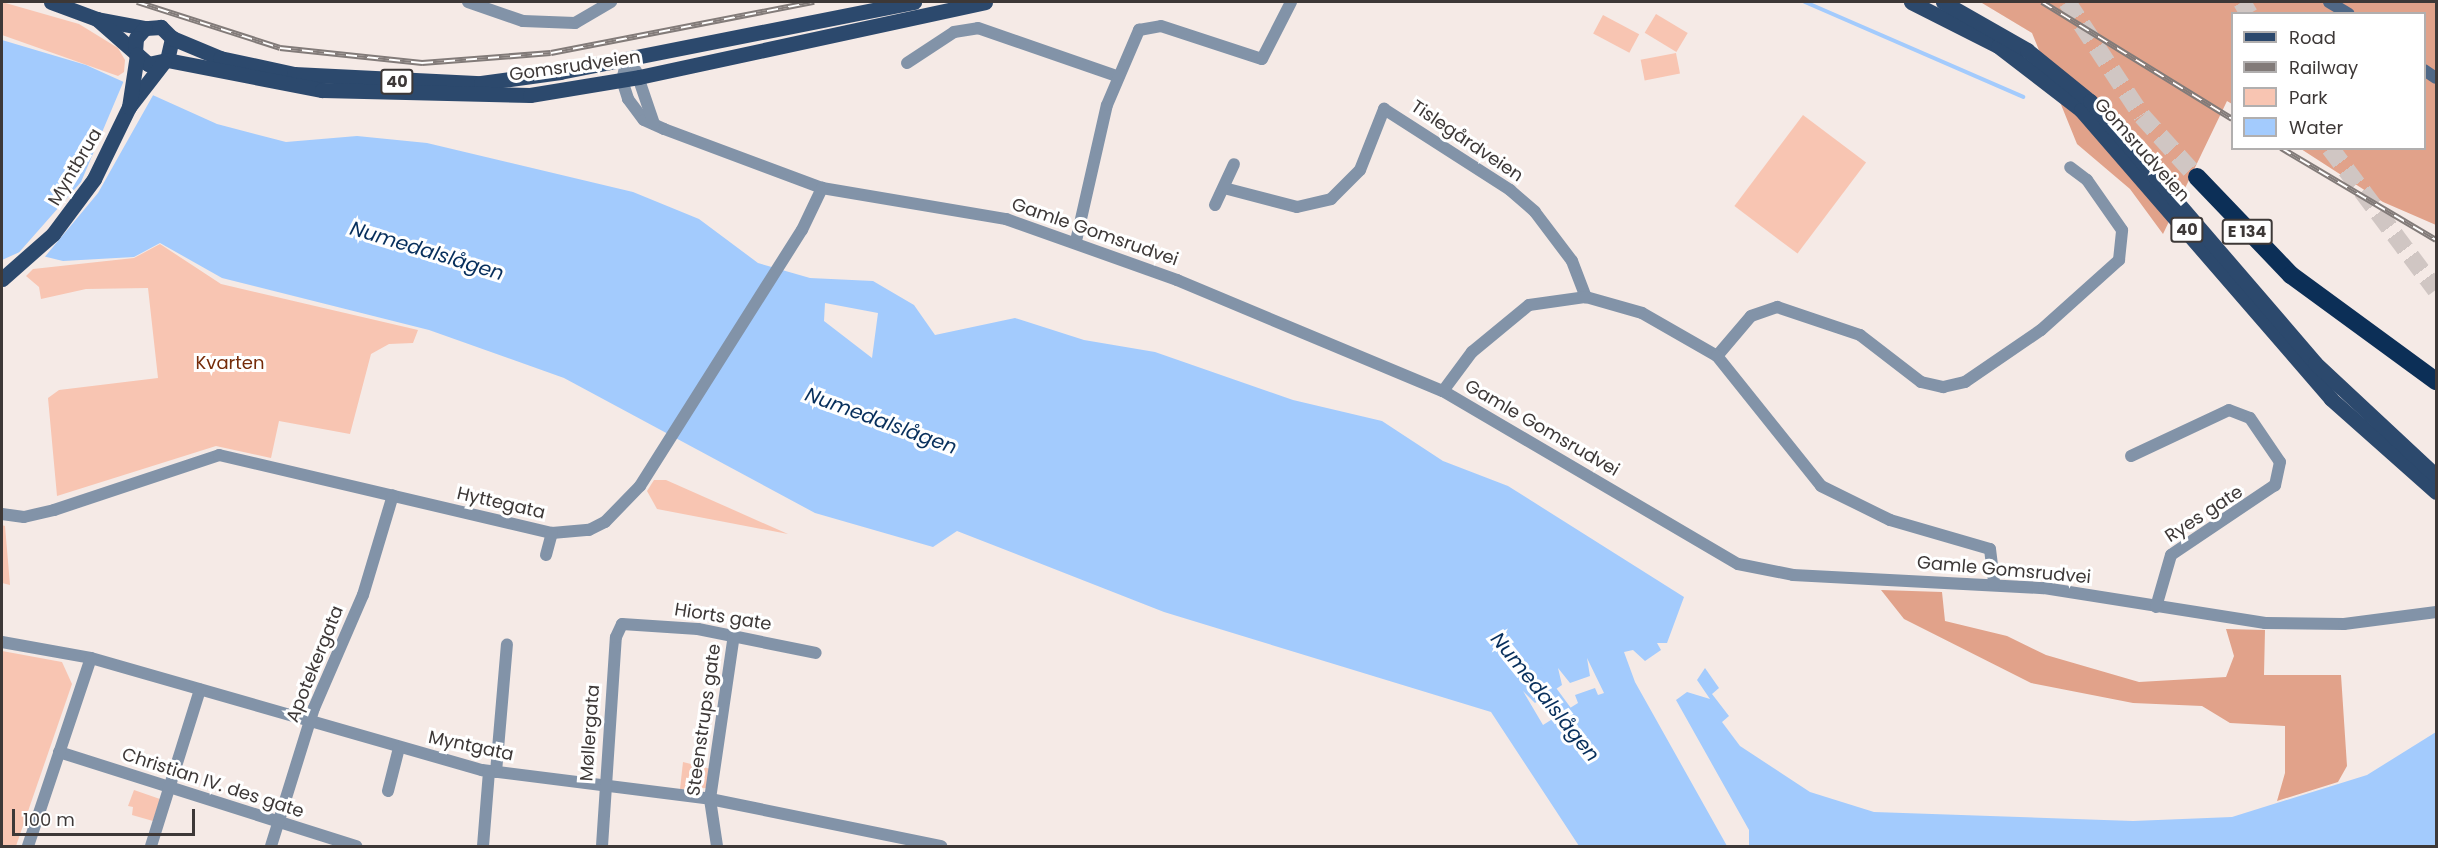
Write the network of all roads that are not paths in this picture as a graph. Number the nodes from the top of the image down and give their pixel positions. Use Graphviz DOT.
graph roads {
  1 [pos="51,2"];
  2 [pos="472,2"];
  3 [pos="914,2"];
  4 [pos="985,2"];
  5 [pos="1292,2"];
  6 [pos="1911,2"];
  7 [pos="1944,2"];
  8 [pos="2329,2"];
  9 [pos="605,4"];
  10 [pos="2346,12"];
  11 [pos="97,19"];
  12 [pos="145,28"];
  13 [pos="172,38"];
  14 [pos="136,57"];
  15 [pos="627,59"];
  16 [pos="907,63"];
  17 [pos="162,65"];
  18 [pos="1117,76"];
  19 [pos="639,77"];
  20 [pos="622,80"];
  21 [pos="129,107"];
  22 [pos="654,124"];
  23 [pos="1234,164"];
  24 [pos="2070,167"];
  25 [pos="2197,177"];
  26 [pos="822,188"];
  27 [pos="1224,188"];
  28 [pos="1215,205"];
  29 [pos="1076,241"];
  30 [pos="2,279"];
  31 [pos="1586,297"];
  32 [pos="1717,356"];
  33 [pos="2436,381"];
  34 [pos="1443,391"];
  35 [pos="2131,456"];
  36 [pos="2436,476"];
  37 [pos="2436,492"];
  38 [pos="393,495"];
  39 [pos="2,514"];
  40 [pos="552,533"];
  41 [pos="546,555"];
  42 [pos="1994,584"];
  43 [pos="2156,607"];
  44 [pos="2436,612"];
  45 [pos="622,624"];
  46 [pos="734,634"];
  47 [pos="2,642"];
  48 [pos="507,644"];
  49 [pos="816,653"];
  50 [pos="91,658"];
  51 [pos="200,690"];
  52 [pos="309,722"];
  53 [pos="399,748"];
  54 [pos="59,752"];
  55 [pos="493,772"];
  56 [pos="604,784"];
  57 [pos="169,790"];
  58 [pos="388,791"];
  59 [pos="710,799"];
  60 [pos="277,824"];
  61 [pos="28,846"];
  62 [pos="151,846"];
  63 [pos="271,846"];
  64 [pos="356,846"];
  65 [pos="483,846"];
  66 [pos="602,846"];
  67 [pos="717,846"];
  68 [pos="941,846"];
  1 -- 11 [label="main road, Gomsrudveien"];
  2 -- 9 [label="street"];
  3 -- 15 [label="main road, Gomsrudveien / 40"];
  4 -- 19 [label="main road, Gomsrudveien / 40"];
  5 -- 18 [label="street"];
  6 -- 37 [label="main road, Gomsrudveien / 40"];
  7 -- 36 [label="main road, Gomsrudveien / 40"];
  8 -- 10 [label="street"];
  11 -- 12 [label="main road, Gomsrudveien"];
  11 -- 14 [label="main road, Gomsrudveien"];
  12 -- 13 [label="main road, Gomsrudveien / 40"];
  12 -- 14 [label="main road"];
  13 -- 15 [label="main road, Gomsrudveien / 40"];
  13 -- 17 [label="main road"];
  14 -- 17 [label="main road, Gomsrudveien / 40"];
  14 -- 21 [label="main road, Myntbrua"];
  15 -- 19 [label="street"];
  15 -- 20 [label="street"];
  16 -- 18 [label="street"];
  17 -- 20 [label="main road, Gomsrudveien / 40"];
  17 -- 21 [label="main road, Myntbrua"];
  18 -- 29 [label="street"];
  19 -- 20 [label="main road, Gomsrudveien / 40"];
  19 -- 22 [label="street"];
  20 -- 22 [label="street, Gamle Gomsrudvei"];
  21 -- 30 [label="main road, Myntbrua"];
  22 -- 26 [label="street, Gamle Gomsrudvei"];
  23 -- 27 [label="street"];
  24 -- 32 [label="street"];
  25 -- 33 [label="highway, E 134"];
  26 -- 29 [label="street, Gamle Gomsrudvei"];
  26 -- 40 [label="street, Hyttegata"];
  27 -- 28 [label="street"];
  27 -- 31 [label="street, Tislegårdveien"];
  29 -- 34 [label="street, Gamle Gomsrudvei"];
  31 -- 32 [label="street"];
  31 -- 34 [label="street"];
  32 -- 42 [label="street"];
  34 -- 42 [label="street, Gamle Gomsrudvei"];
  35 -- 43 [label="street, Ryes gate"];
  38 -- 39 [label="street, Hyttegata"];
  38 -- 40 [label="street, Hyttegata"];
  38 -- 52 [label="street, Apotekergata"];
  40 -- 41 [label="street"];
  42 -- 43 [label="street, Gamle Gomsrudvei"];
  43 -- 44 [label="street, Gamle Gomsrudvei"];
  45 -- 46 [label="street, Hiorts gate"];
  45 -- 56 [label="street, Møllergata"];
  46 -- 49 [label="street, Hiorts gate"];
  46 -- 59 [label="street, Steenstrups gate"];
  47 -- 50 [label="street, Myntgata"];
  48 -- 55 [label="street"];
  50 -- 51 [label="street, Myntgata"];
  50 -- 54 [label="street"];
  51 -- 52 [label="street, Myntgata"];
  51 -- 57 [label="street"];
  52 -- 53 [label="street, Myntgata"];
  52 -- 60 [label="street, Apotekergata"];
  53 -- 55 [label="street, Myntgata"];
  53 -- 58 [label="street"];
  54 -- 57 [label="street, Christian IV. des gate"];
  54 -- 61 [label="street"];
  55 -- 56 [label="street, Myntgata"];
  55 -- 65 [label="street"];
  56 -- 59 [label="street, Myntgata"];
  56 -- 66 [label="street, Møllergata"];
  57 -- 60 [label="street, Christian IV. des gate"];
  57 -- 62 [label="street"];
  59 -- 67 [label="street, Steenstrups gate"];
  59 -- 68 [label="street, Myntgata"];
  60 -- 63 [label="street, Apotekergata"];
  60 -- 64 [label="street, Christian IV. des gate"];
}
